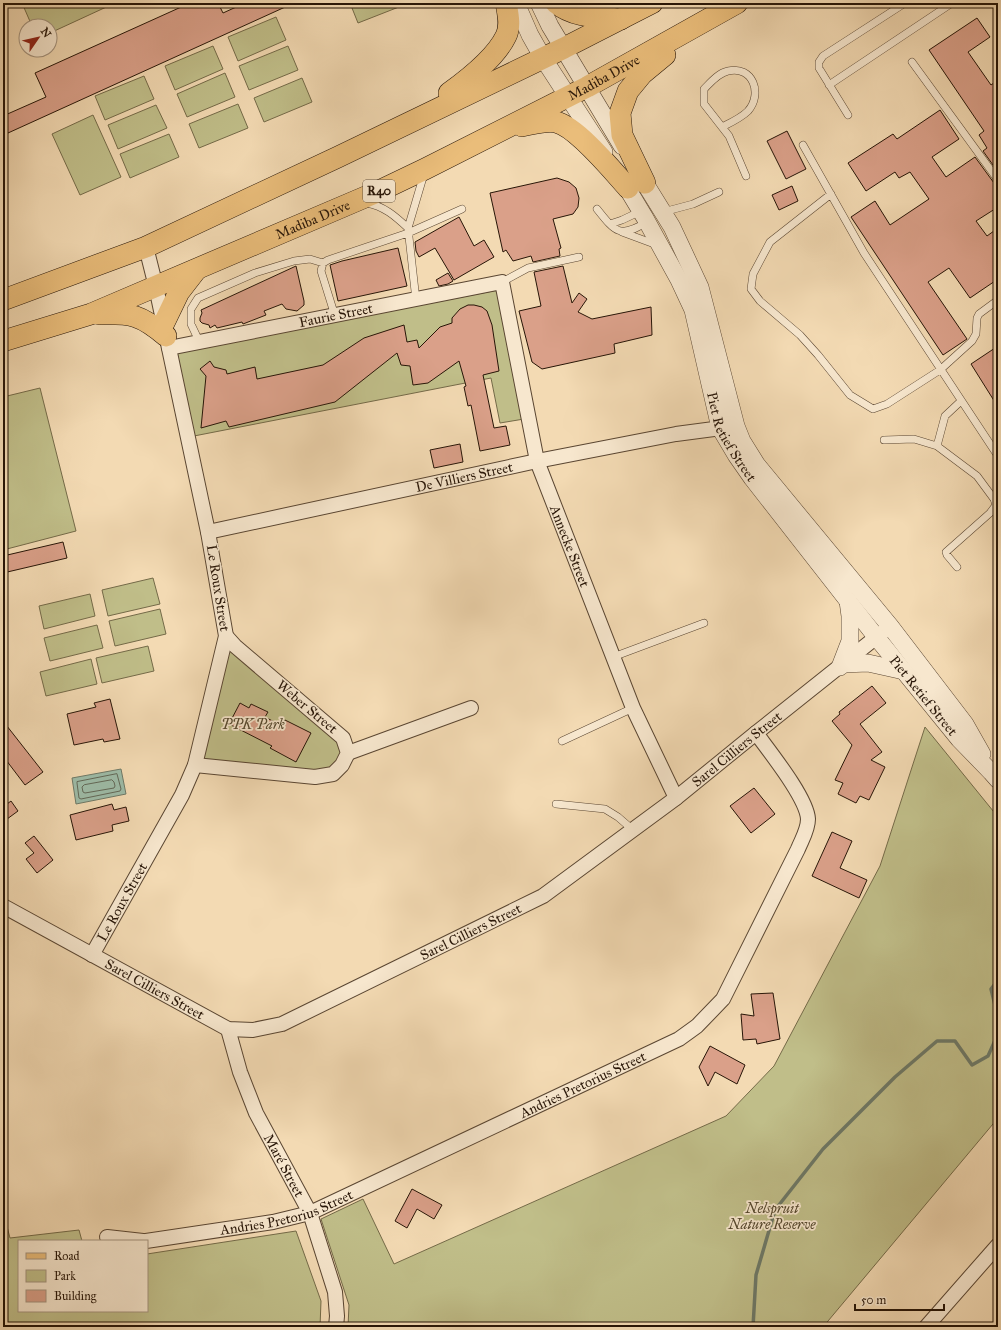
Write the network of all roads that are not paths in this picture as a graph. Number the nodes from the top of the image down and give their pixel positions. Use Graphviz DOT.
graph roads {
  1 [pos="506,3"];
  2 [pos="516,3"];
  3 [pos="539,3"];
  4 [pos="556,3"];
  5 [pos="652,3"];
  6 [pos="905,3"];
  7 [pos="952,3"];
  8 [pos="736,4"];
  9 [pos="621,19"];
  10 [pos="564,48"];
  11 [pos="543,58"];
  12 [pos="912,62"];
  13 [pos="829,85"];
  14 [pos="587,87"];
  15 [pos="567,97"];
  16 [pos="848,115"];
  17 [pos="408,123"];
  18 [pos="722,127"];
  19 [pos="497,132"];
  20 [pos="803,145"];
  21 [pos="425,169"];
  22 [pos="746,176"];
  23 [pos="998,180"];
  24 [pos="637,186"];
  25 [pos="719,192"];
  26 [pos="831,194"];
  27 [pos="356,201"];
  28 [pos="462,209"];
  29 [pos="597,209"];
  30 [pos="651,216"];
  31 [pos="610,224"];
  32 [pos="408,230"];
  33 [pos="620,231"];
  34 [pos="146,247"];
  35 [pos="661,247"];
  36 [pos="579,257"];
  37 [pos="323,263"];
  38 [pos="196,270"];
  39 [pos="502,282"];
  40 [pos="156,287"];
  41 [pos="3,300"];
  42 [pos="416,300"];
  43 [pos="998,300"];
  44 [pos="91,314"];
  45 [pos="335,316"];
  46 [pos="166,335"];
  47 [pos="3,341"];
  48 [pos="200,341"];
  49 [pos="940,370"];
  50 [pos="961,401"];
  51 [pos="728,427"];
  52 [pos="884,440"];
  53 [pos="937,446"];
  54 [pos="998,456"];
  55 [pos="538,461"];
  56 [pos="208,532"];
  57 [pos="957,567"];
  58 [pos="848,601"];
  59 [pos="704,623"];
  60 [pos="890,626"];
  61 [pos="226,636"];
  62 [pos="877,638"];
  63 [pos="613,657"];
  64 [pos="842,665"];
  65 [pos="904,671"];
  66 [pos="471,708"];
  67 [pos="633,708"];
  68 [pos="756,733"];
  69 [pos="562,741"];
  70 [pos="348,753"];
  71 [pos="195,765"];
  72 [pos="995,776"];
  73 [pos="676,798"];
  74 [pos="556,804"];
  75 [pos="633,830"];
  76 [pos="3,906"];
  77 [pos="92,955"];
  78 [pos="228,1029"];
  79 [pos="310,1213"];
  80 [pos="107,1237"];
  81 [pos="134,1240"];
  82 [pos="148,1241"];
  83 [pos="998,1245"];
  84 [pos="336,1327"];
  85 [pos="926,1327"];
  1 -- 17 [label="main road"];
  2 -- 11 [label="street, Piet Retief Street"];
  3 -- 10 [label="street, Piet Retief Street"];
  4 -- 9 [label="main road"];
  5 -- 9 [label="main road"];
  6 -- 13 [label="lane"];
  7 -- 13 [label="lane"];
  8 -- 14 [label="main road, Madiba Drive / R40"];
  8 -- 24 [label="main road"];
  9 -- 10 [label="main road"];
  10 -- 11 [label="main road"];
  10 -- 14 [label="street, Piet Retief Street"];
  11 -- 15 [label="street, Piet Retief Street"];
  11 -- 17 [label="main road"];
  12 -- 23 [label="lane"];
  13 -- 16 [label="lane"];
  14 -- 15 [label="main road, Madiba Drive / R40"];
  14 -- 24 [label="street, Piet Retief Street"];
  15 -- 19 [label="main road, Madiba Drive / R40"];
  15 -- 24 [label="street, Piet Retief Street"];
  17 -- 34 [label="main road"];
  18 -- 18 [label="lane"];
  18 -- 22 [label="lane"];
  19 -- 21 [label="main road, Madiba Drive / R40"];
  19 -- 24 [label="main road"];
  20 -- 26 [label="lane"];
  21 -- 27 [label="main road, Madiba Drive / R40"];
  21 -- 32 [label="lane"];
  24 -- 30 [label="street, Piet Retief Street"];
  25 -- 30 [label="lane"];
  26 -- 49 [label="lane"];
  26 -- 49 [label="lane"];
  27 -- 32 [label="lane"];
  27 -- 38 [label="main road, Madiba Drive / R40"];
  28 -- 32 [label="lane"];
  29 -- 31 [label="lane"];
  30 -- 31 [label="lane"];
  30 -- 33 [label="lane"];
  30 -- 35 [label="street, Piet Retief Street"];
  30 -- 51 [label="street, Piet Retief Street"];
  31 -- 33 [label="lane"];
  32 -- 37 [label="lane"];
  32 -- 42 [label="lane"];
  33 -- 35 [label="lane"];
  34 -- 40 [label="street, Le Roux Street"];
  34 -- 41 [label="main road"];
  35 -- 51 [label="street, Piet Retief Street"];
  36 -- 39 [label="lane"];
  37 -- 45 [label="lane"];
  37 -- 48 [label="lane"];
  38 -- 40 [label="main road, Madiba Drive / R40"];
  38 -- 46 [label="main road"];
  39 -- 42 [label="street, Faurie Street"];
  39 -- 55 [label="street, Annecke Street"];
  40 -- 44 [label="main road, Madiba Drive / R40"];
  40 -- 46 [label="street, Le Roux Street"];
  42 -- 45 [label="street, Faurie Street"];
  43 -- 49 [label="lane"];
  44 -- 46 [label="main road"];
  44 -- 47 [label="main road, Madiba Drive / R40"];
  45 -- 48 [label="street, Faurie Street"];
  46 -- 48 [label="street, Faurie Street"];
  46 -- 56 [label="street, Le Roux Street"];
  49 -- 50 [label="lane"];
  50 -- 53 [label="lane"];
  50 -- 54 [label="lane"];
  51 -- 55 [label="street, De Villiers Street"];
  51 -- 58 [label="street, Piet Retief Street"];
  51 -- 60 [label="street, Piet Retief Street"];
  52 -- 53 [label="lane"];
  53 -- 57 [label="lane"];
  55 -- 56 [label="street, De Villiers Street"];
  55 -- 63 [label="street, Annecke Street"];
  56 -- 61 [label="street, Le Roux Street"];
  58 -- 62 [label="street, Piet Retief Street"];
  58 -- 64 [label="street"];
  59 -- 63 [label="lane"];
  60 -- 62 [label="street, Sarel Cilliers Street"];
  60 -- 72 [label="street, Piet Retief Street"];
  61 -- 70 [label="street, Weber Street"];
  61 -- 71 [label="street, Le Roux Street"];
  62 -- 64 [label="street, Sarel Cilliers Street"];
  62 -- 65 [label="street, Piet Retief Street"];
  63 -- 67 [label="street, Annecke Street"];
  64 -- 65 [label="street"];
  64 -- 68 [label="street, Sarel Cilliers Street"];
  65 -- 72 [label="street, Piet Retief Street"];
  66 -- 70 [label="street"];
  67 -- 69 [label="lane"];
  67 -- 73 [label="street, Annecke Street"];
  68 -- 73 [label="street, Sarel Cilliers Street"];
  68 -- 79 [label="street, Andries Pretorius Street"];
  70 -- 71 [label="street"];
  71 -- 77 [label="street, Le Roux Street"];
  73 -- 75 [label="street, Sarel Cilliers Street"];
  74 -- 75 [label="lane"];
  75 -- 78 [label="street, Sarel Cilliers Street"];
  76 -- 77 [label="street, Sarel Cilliers Street"];
  77 -- 78 [label="street, Sarel Cilliers Street"];
  78 -- 79 [label="street, Maré Street"];
  79 -- 82 [label="street, Andries Pretorius Street"];
  79 -- 84 [label="street, Maré Street"];
  80 -- 81 [label="street"];
  83 -- 85 [label="street"];
}
